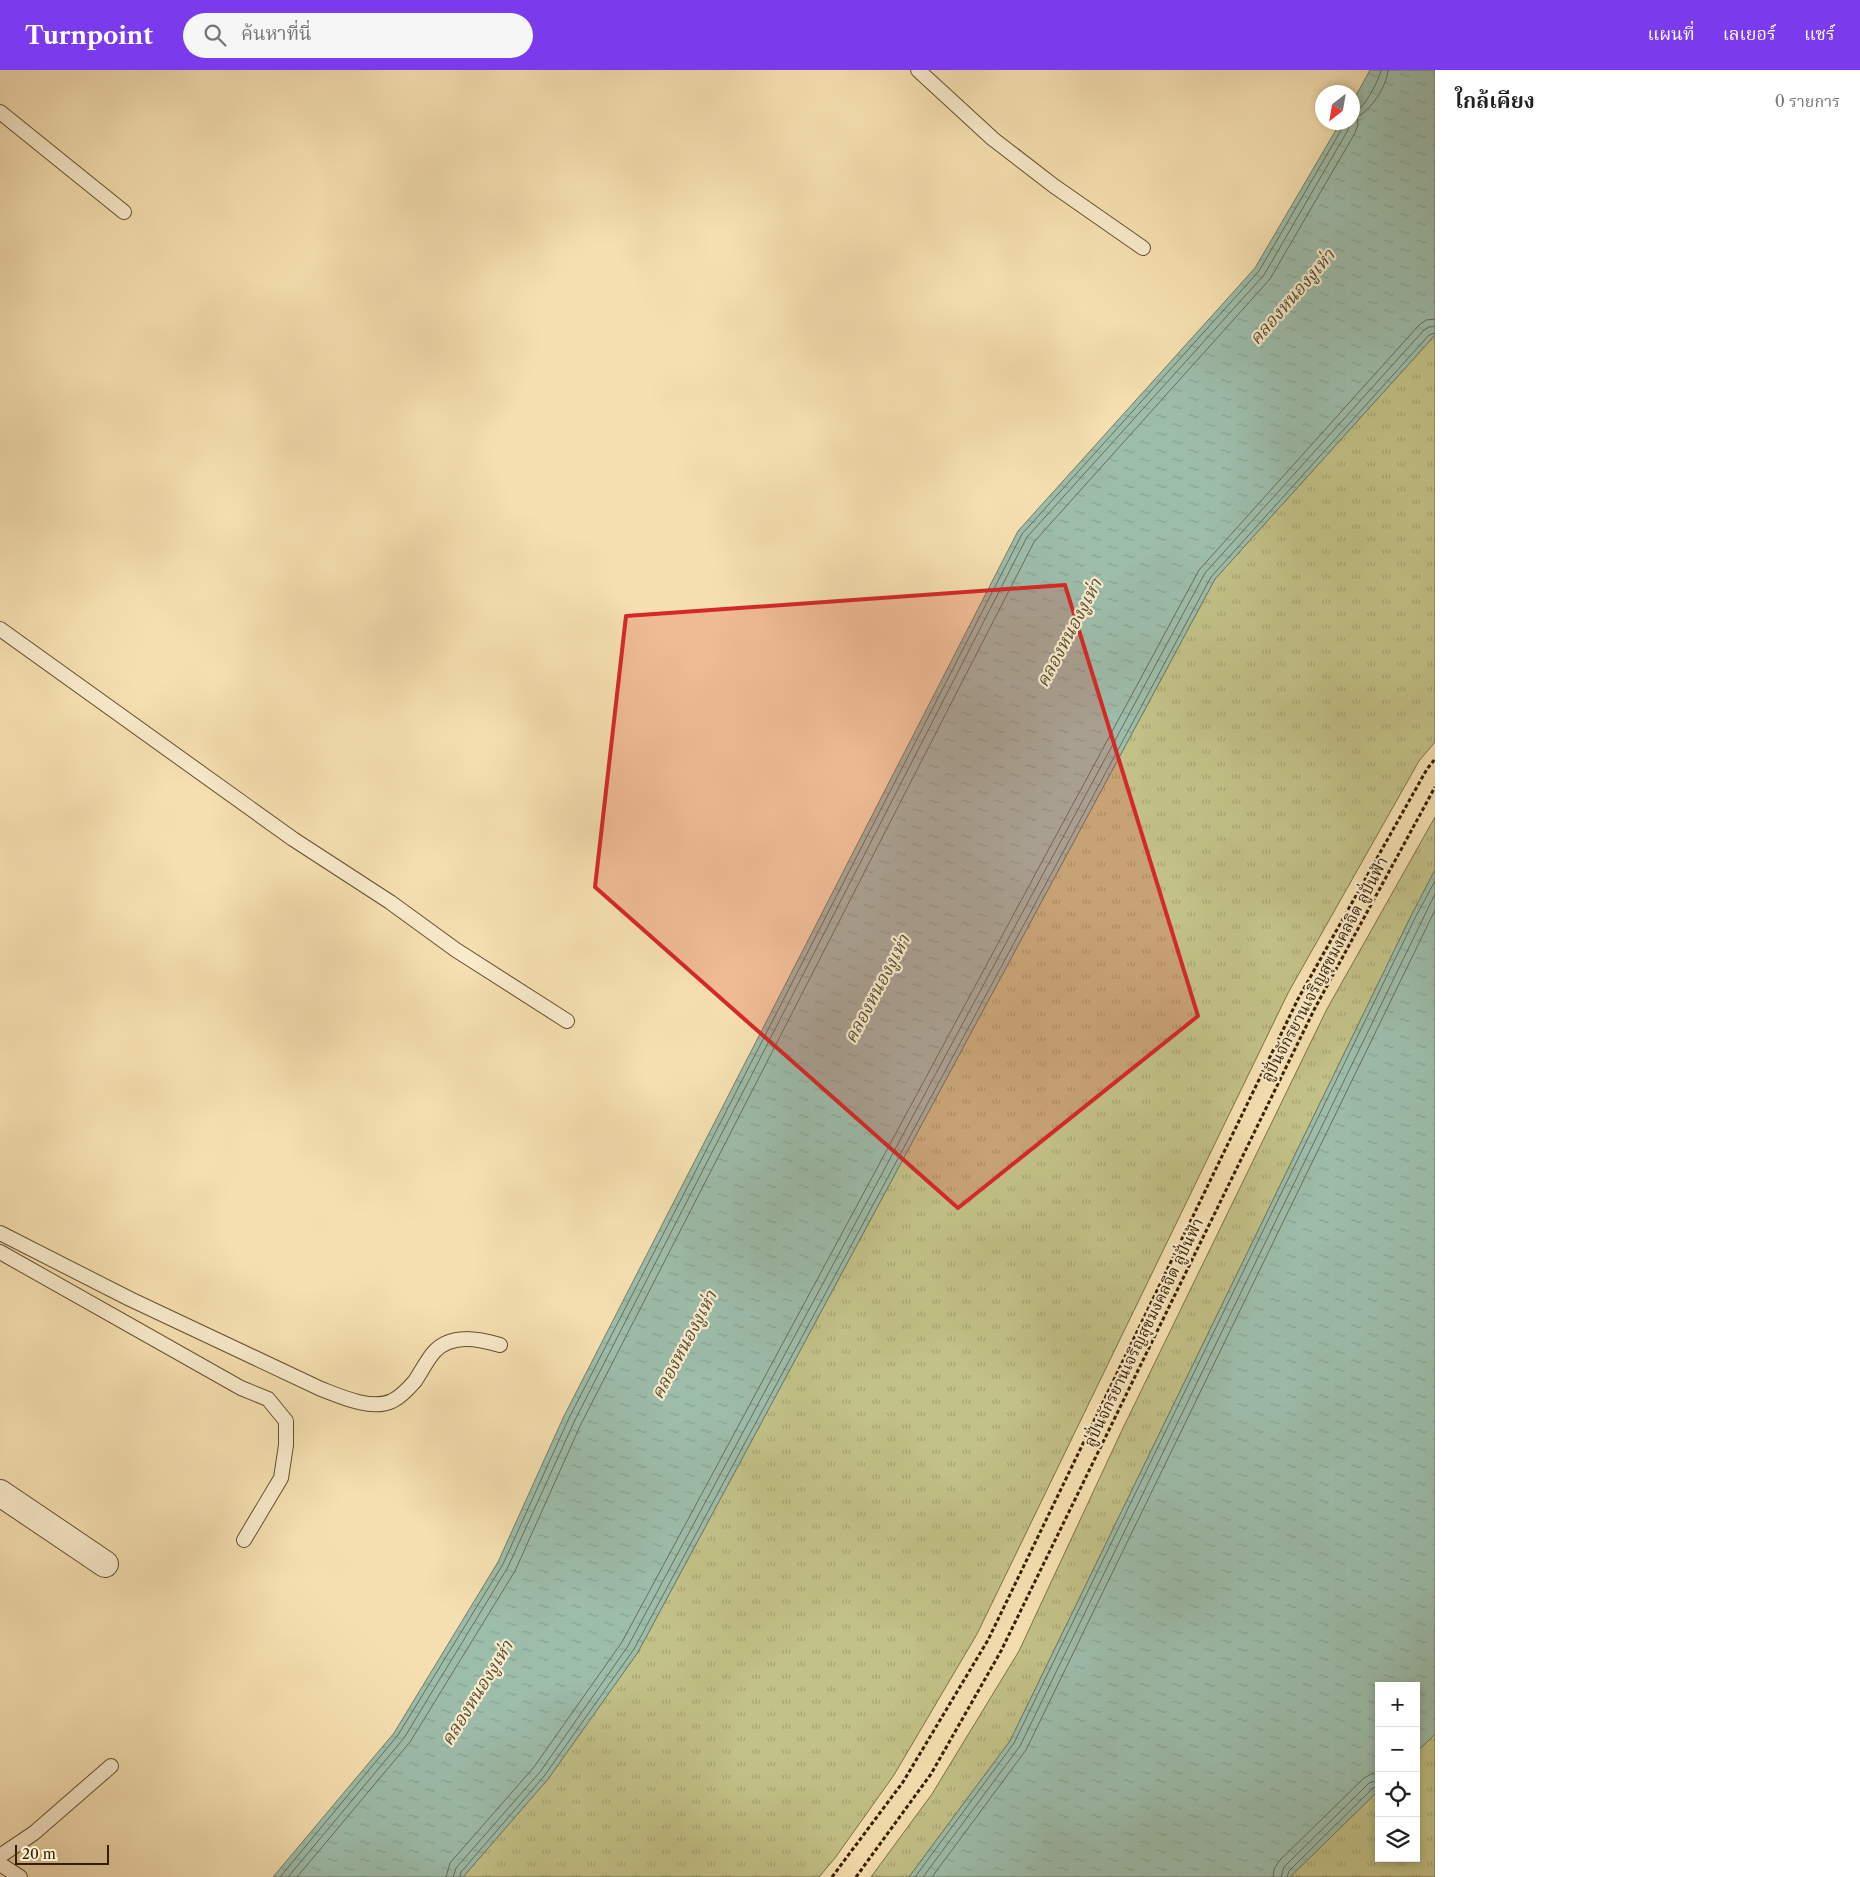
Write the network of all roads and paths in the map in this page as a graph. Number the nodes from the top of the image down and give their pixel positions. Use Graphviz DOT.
graph roads {
  1 [pos="918,70"];
  2 [pos="0,112"];
  3 [pos="124,212"];
  4 [pos="1143,248"];
  5 [pos="0,628"];
  6 [pos="1435,759"];
  7 [pos="1435,788"];
  8 [pos="567,1022"];
  9 [pos="0,1233"];
  10 [pos="0,1252"];
  11 [pos="500,1345"];
  12 [pos="0,1493"];
  13 [pos="244,1540"];
  14 [pos="105,1564"];
  15 [pos="111,1766"];
  16 [pos="0,1856"];
  17 [pos="0,1864"];
  18 [pos="20,1877"];
  19 [pos="832,1877"];
  20 [pos="856,1877"];
  1 -- 4 [label="lane"];
  2 -- 3 [label="lane"];
  5 -- 8 [label="lane"];
  6 -- 19 [label="path"];
  7 -- 20 [label="path, ลู่ปั่นจักรยานเจริญสุขมงคลจิต ลู่ปั่นฟ้า"];
  9 -- 11 [label="lane"];
  10 -- 13 [label="lane"];
  12 -- 14 [label="street"];
  15 -- 16 [label="lane"];
  17 -- 18 [label="lane"];
}
